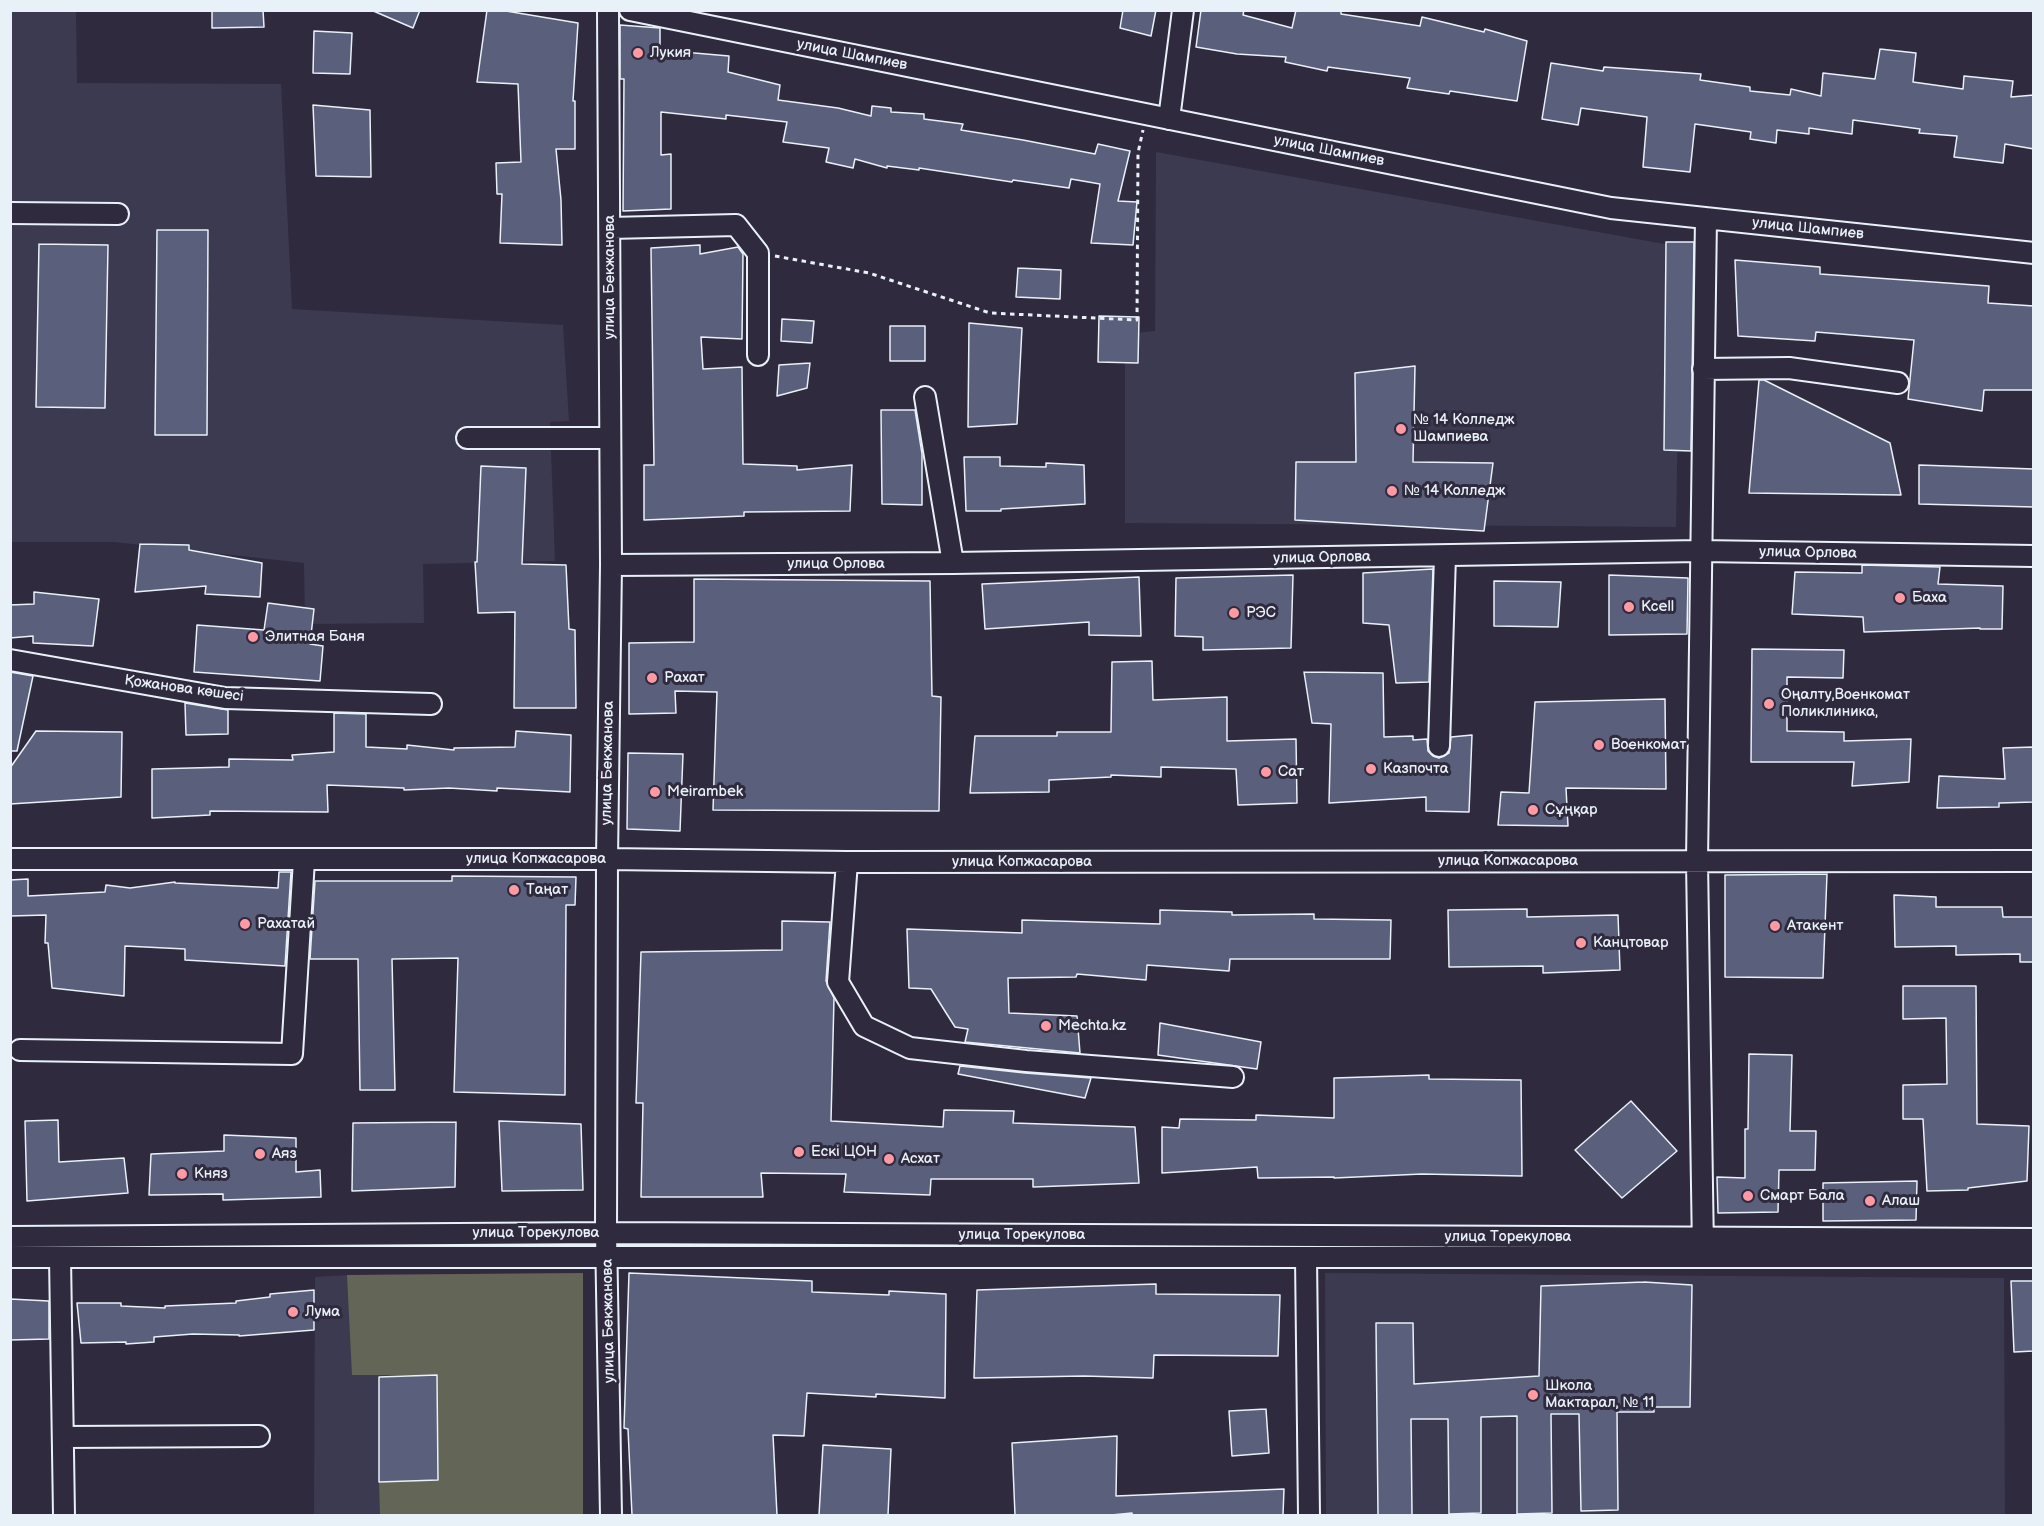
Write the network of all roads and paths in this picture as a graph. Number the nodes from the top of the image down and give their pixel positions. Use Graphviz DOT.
graph roads {
  1 [pos="608,10"];
  2 [pos="630,10"];
  3 [pos="1183,10"];
  4 [pos="1146,115"];
  5 [pos="1168,119"];
  6 [pos="10,213"];
  7 [pos="118,214"];
  8 [pos="1706,218"];
  9 [pos="609,228"];
  10 [pos="758,253"];
  11 [pos="2034,253"];
  12 [pos="758,356"];
  13 [pos="1703,369"];
  14 [pos="1898,383"];
  15 [pos="925,397"];
  16 [pos="467,438"];
  17 [pos="610,438"];
  18 [pos="1700,551"];
  19 [pos="1446,556"];
  20 [pos="2034,556"];
  21 [pos="953,563"];
  22 [pos="611,565"];
  23 [pos="10,660"];
  24 [pos="431,704"];
  25 [pos="1439,746"];
  26 [pos="607,859"];
  27 [pos="10,860"];
  28 [pos="304,860"];
  29 [pos="1697,861"];
  30 [pos="2034,861"];
  31 [pos="847,862"];
  32 [pos="20,1050"];
  33 [pos="1233,1077"];
  34 [pos="606,1233"];
  35 [pos="10,1237"];
  36 [pos="2034,1239"];
  37 [pos="1703,1248"];
  38 [pos="10,1257"];
  39 [pos="60,1257"];
  40 [pos="608,1257"];
  41 [pos="1306,1257"];
  42 [pos="2034,1257"];
  43 [pos="259,1436"];
  44 [pos="63,1437"];
  45 [pos="64,1515"];
  46 [pos="611,1515"];
  47 [pos="1309,1515"];
  1 -- 9 [label="street, улица Бекжанова"];
  2 -- 4 [label="street, улица Шампиев"];
  3 -- 5 [label="street"];
  4 -- 5 [label="street, улица Шампиев"];
  4 -- 10 [label="path"];
  5 -- 8 [label="street, улица Шампиев"];
  6 -- 7 [label="street"];
  8 -- 11 [label="street, улица Шампиев"];
  8 -- 13 [label="street"];
  9 -- 10 [label="street"];
  9 -- 17 [label="street, улица Бекжанова"];
  10 -- 12 [label="street"];
  13 -- 14 [label="street"];
  13 -- 18 [label="street"];
  15 -- 21 [label="street"];
  16 -- 17 [label="street"];
  17 -- 22 [label="street, улица Бекжанова"];
  18 -- 19 [label="street, улица Орлова"];
  18 -- 20 [label="street, улица Орлова"];
  18 -- 29 [label="street"];
  19 -- 21 [label="street, улица Орлова"];
  19 -- 25 [label="street"];
  21 -- 22 [label="street, улица Орлова"];
  22 -- 26 [label="street, улица Бекжанова"];
  23 -- 24 [label="street, Қожанова көшесі"];
  26 -- 28 [label="street, улица Копжасарова"];
  26 -- 31 [label="street, улица Копжасарова"];
  26 -- 34 [label="street, улица Бекжанова"];
  27 -- 28 [label="street, улица Копжасарова"];
  28 -- 32 [label="street"];
  29 -- 30 [label="street, улица Копжасарова"];
  29 -- 31 [label="street, улица Копжасарова"];
  29 -- 37 [label="street"];
  31 -- 33 [label="street"];
  34 -- 35 [label="street, улица Торекулова"];
  34 -- 37 [label="street, улица Торекулова"];
  34 -- 40 [label="street, улица Бекжанова"];
  36 -- 37 [label="street, улица Торекулова"];
  37 -- 41 [label="street, улица Торекулова"];
  37 -- 42 [label="street, улица Торекулова"];
  38 -- 39 [label="street, улица Торекулова"];
  39 -- 40 [label="street, улица Торекулова"];
  39 -- 44 [label="street"];
  40 -- 41 [label="street, улица Торекулова"];
  40 -- 46 [label="street, улица Бекжанова"];
  41 -- 47 [label="street"];
  43 -- 44 [label="street"];
  44 -- 45 [label="street"];
}
